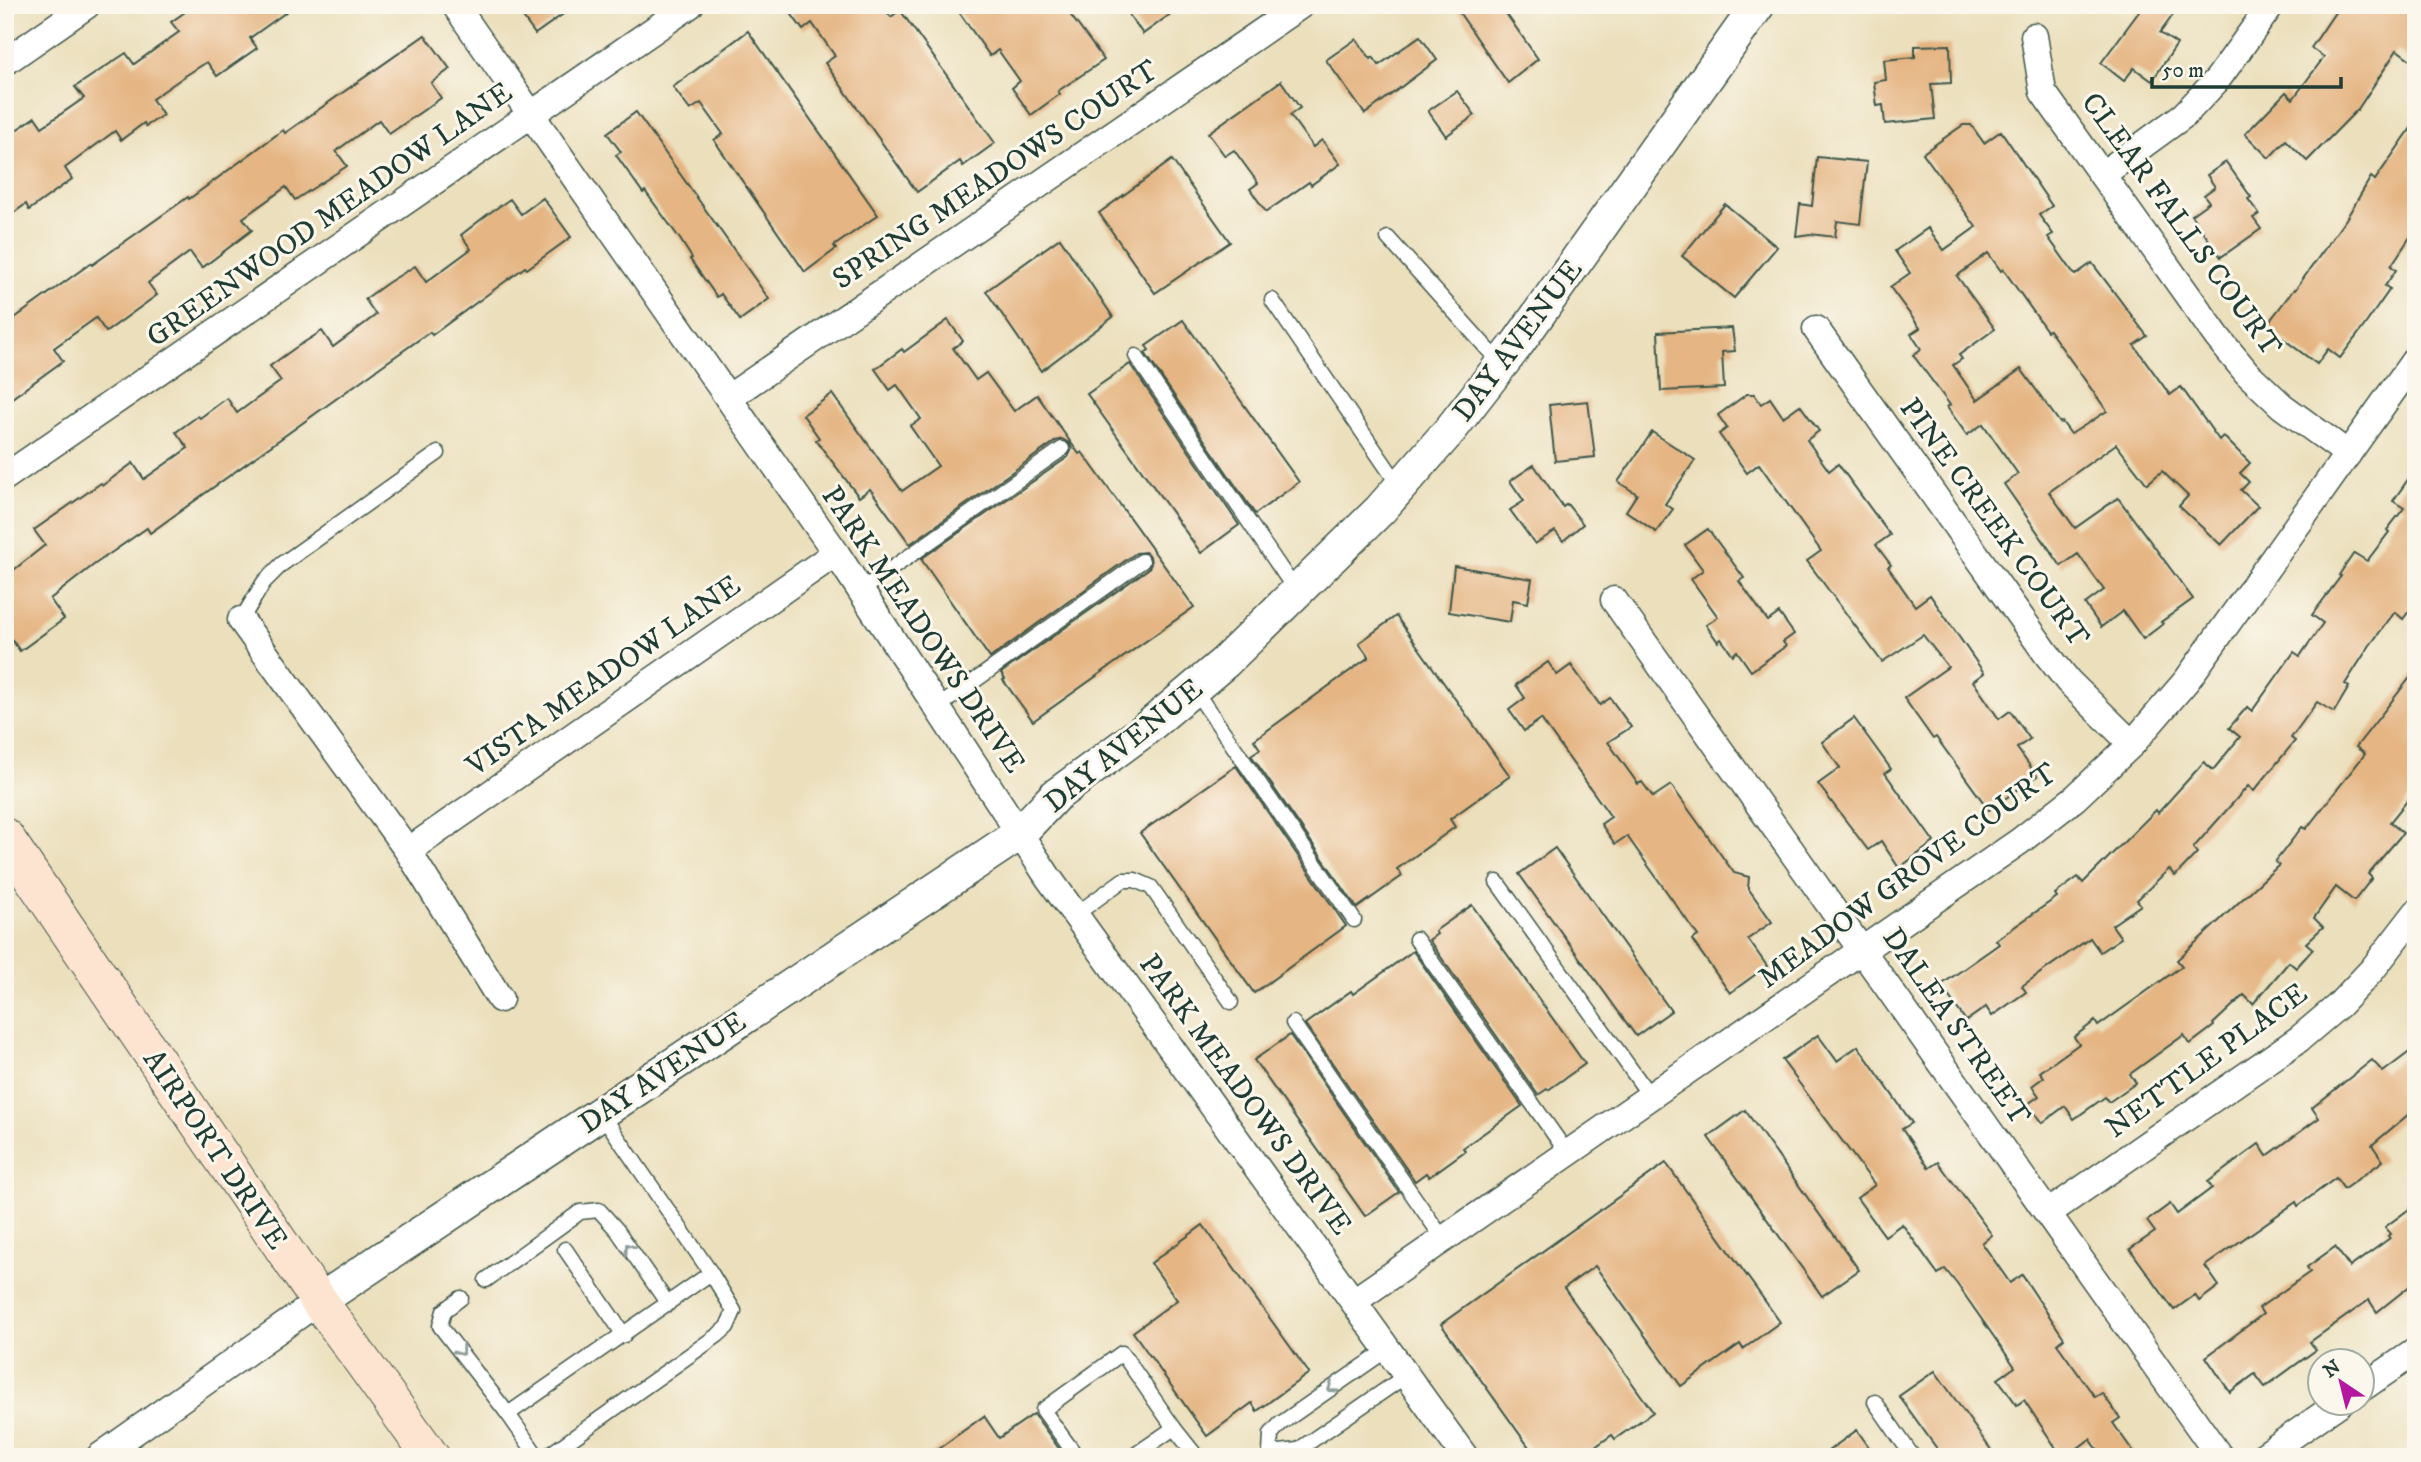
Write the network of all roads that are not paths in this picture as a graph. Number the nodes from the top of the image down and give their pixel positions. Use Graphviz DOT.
graph roads {
  1 [pos="87,5"];
  2 [pos="455,5"];
  3 [pos="690,5"];
  4 [pos="1301,5"];
  5 [pos="1758,5"];
  6 [pos="2271,5"];
  7 [pos="2034,36"];
  8 [pos="5,62"];
  9 [pos="530,116"];
  10 [pos="2103,174"];
  11 [pos="1388,238"];
  12 [pos="1272,300"];
  13 [pos="1816,329"];
  14 [pos="1136,356"];
  15 [pos="2416,358"];
  16 [pos="1502,365"];
  17 [pos="728,398"];
  18 [pos="1062,449"];
  19 [pos="438,453"];
  20 [pos="2348,454"];
  21 [pos="5,477"];
  22 [pos="1400,487"];
  23 [pos="836,553"];
  24 [pos="1142,561"];
  25 [pos="861,590"];
  26 [pos="1296,591"];
  27 [pos="1614,600"];
  28 [pos="241,620"];
  29 [pos="1193,688"];
  30 [pos="938,707"];
  31 [pos="2132,744"];
  32 [pos="1019,834"];
  33 [pos="5,837"];
  34 [pos="408,851"];
  35 [pos="1497,882"];
  36 [pos="2416,913"];
  37 [pos="1075,915"];
  38 [pos="1354,920"];
  39 [pos="1416,939"];
  40 [pos="1862,950"];
  41 [pos="500,999"];
  42 [pos="1231,1002"];
  43 [pos="1293,1023"];
  44 [pos="1650,1096"];
  45 [pos="601,1113"];
  46 [pos="1568,1154"];
  47 [pos="2048,1213"];
  48 [pos="1444,1240"];
  49 [pos="565,1249"];
  50 [pos="711,1273"];
  51 [pos="486,1280"];
  52 [pos="461,1298"];
  53 [pos="319,1301"];
  54 [pos="1354,1301"];
  55 [pos="668,1304"];
  56 [pos="624,1335"];
  57 [pos="1388,1349"];
  58 [pos="2416,1351"];
  59 [pos="1406,1375"];
  60 [pos="2376,1378"];
  61 [pos="1875,1402"];
  62 [pos="508,1414"];
  63 [pos="2321,1416"];
  64 [pos="1174,1428"];
  65 [pos="1269,1455"];
  66 [pos="99,1457"];
  67 [pos="431,1457"];
  68 [pos="538,1457"];
  69 [pos="546,1457"];
  70 [pos="1077,1457"];
  71 [pos="1132,1457"];
  72 [pos="1198,1457"];
  73 [pos="1465,1457"];
  74 [pos="1913,1457"];
  75 [pos="2220,1457"];
  76 [pos="2262,1457"];
  1 -- 8 [label="street"];
  2 -- 9 [label="street, PARK MEADOWS DRIVE"];
  3 -- 9 [label="street, GREENWOOD MEADOW LANE"];
  4 -- 17 [label="street, SPRING MEADOWS COURT"];
  5 -- 16 [label="street, DAY AVENUE"];
  6 -- 10 [label="street"];
  7 -- 10 [label="street, CLEAR FALLS COURT"];
  9 -- 17 [label="street, PARK MEADOWS DRIVE"];
  9 -- 21 [label="street, GREENWOOD MEADOW LANE"];
  10 -- 20 [label="street, CLEAR FALLS COURT"];
  11 -- 16 [label="lane"];
  12 -- 22 [label="lane"];
  13 -- 31 [label="street, PINE CREEK COURT"];
  14 -- 26 [label="lane"];
  15 -- 20 [label="street, MEADOW GROVE COURT"];
  16 -- 22 [label="street, DAY AVENUE"];
  17 -- 23 [label="street, PARK MEADOWS DRIVE"];
  18 -- 25 [label="lane"];
  19 -- 28 [label="lane"];
  20 -- 31 [label="street, MEADOW GROVE COURT"];
  22 -- 26 [label="street, DAY AVENUE"];
  23 -- 25 [label="street, PARK MEADOWS DRIVE"];
  23 -- 34 [label="street, VISTA MEADOW LANE"];
  24 -- 30 [label="lane"];
  25 -- 30 [label="street, PARK MEADOWS DRIVE"];
  26 -- 29 [label="street, DAY AVENUE"];
  27 -- 40 [label="street, DALEA STREET"];
  28 -- 34 [label="street"];
  29 -- 32 [label="street, DAY AVENUE"];
  29 -- 38 [label="lane"];
  30 -- 32 [label="street, PARK MEADOWS DRIVE"];
  31 -- 40 [label="street, MEADOW GROVE COURT"];
  32 -- 37 [label="street, PARK MEADOWS DRIVE"];
  32 -- 45 [label="street, DAY AVENUE"];
  33 -- 53 [label="main road, AIRPORT DRIVE"];
  34 -- 41 [label="street"];
  35 -- 44 [label="lane"];
  36 -- 47 [label="street, NETTLE PLACE"];
  37 -- 42 [label="lane"];
  37 -- 54 [label="street, PARK MEADOWS DRIVE"];
  39 -- 46 [label="lane"];
  40 -- 44 [label="street, MEADOW GROVE COURT"];
  40 -- 47 [label="street, DALEA STREET"];
  43 -- 48 [label="lane"];
  44 -- 46 [label="street, MEADOW GROVE COURT"];
  45 -- 50 [label="lane"];
  45 -- 53 [label="street, DAY AVENUE"];
  46 -- 48 [label="street, MEADOW GROVE COURT"];
  47 -- 75 [label="street, DALEA STREET"];
  48 -- 54 [label="street, MEADOW GROVE COURT"];
  49 -- 56 [label="lane"];
  50 -- 55 [label="lane"];
  50 -- 69 [label="lane"];
  55 -- 51 [label="lane, one-way"];
  52 -- 62 [label="lane, one-way"];
  53 -- 66 [label="street"];
  53 -- 67 [label="main road, AIRPORT DRIVE"];
  54 -- 57 [label="street, PARK MEADOWS DRIVE"];
  55 -- 56 [label="lane"];
  56 -- 62 [label="lane"];
  57 -- 59 [label="street, PARK MEADOWS DRIVE"];
  57 -- 65 [label="lane, one-way"];
  58 -- 60 [label="street"];
  59 -- 65 [label="lane"];
  59 -- 73 [label="street, PARK MEADOWS DRIVE"];
  61 -- 74 [label="lane"];
  62 -- 68 [label="lane"];
  63 -- 76 [label="street"];
  64 -- 70 [label="lane"];
  64 -- 71 [label="lane"];
  64 -- 72 [label="lane"];
}
